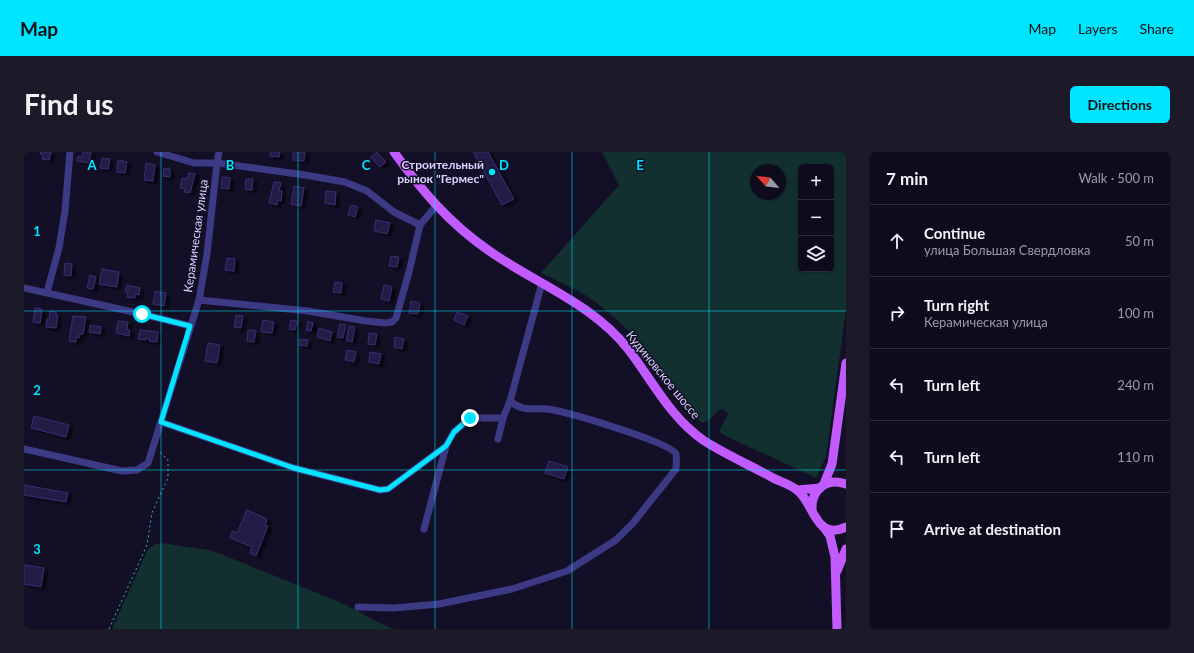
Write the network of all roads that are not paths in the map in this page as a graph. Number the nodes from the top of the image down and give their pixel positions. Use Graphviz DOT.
graph roads {
  1 [pos="70,152"];
  2 [pos="157,152"];
  3 [pos="220,152"];
  4 [pos="394,152"];
  5 [pos="217,164"];
  6 [pos="436,206"];
  7 [pos="420,225"];
  8 [pos="542,283"];
  9 [pos="24,288"];
  10 [pos="47,292"];
  11 [pos="199,300"];
  12 [pos="190,326"];
  13 [pos="846,363"];
  14 [pos="510,401"];
  15 [pos="503,418"];
  16 [pos="161,422"];
  17 [pos="498,439"];
  18 [pos="446,446"];
  19 [pos="24,449"];
  20 [pos="846,484"];
  21 [pos="822,486"];
  22 [pos="798,490"];
  23 [pos="812,510"];
  24 [pos="822,526"];
  25 [pos="846,527"];
  26 [pos="424,530"];
  27 [pos="846,549"];
  28 [pos="836,574"];
  29 [pos="358,607"];
  30 [pos="837,629"];
  1 -- 10 [label="street"];
  2 -- 5 [label="street"];
  3 -- 5 [label="street, Керамическая улица"];
  4 -- 6 [label="main road, Кудиновское шоссе"];
  5 -- 7 [label="street"];
  5 -- 11 [label="street, Керамическая улица"];
  6 -- 7 [label="street"];
  6 -- 8 [label="main road, Кудиновское шоссе"];
  7 -- 11 [label="street"];
  8 -- 14 [label="street"];
  8 -- 22 [label="main road, Кудиновское шоссе"];
  9 -- 10 [label="street"];
  10 -- 12 [label="street"];
  11 -- 12 [label="street, Керамическая улица"];
  12 -- 16 [label="street, Керамическая улица"];
  13 -- 21 [label="main road"];
  14 -- 15 [label="street"];
  14 -- 29 [label="street"];
  15 -- 17 [label="street"];
  15 -- 18 [label="street"];
  16 -- 18 [label="street"];
  16 -- 19 [label="street, Керамическая улица"];
  18 -- 26 [label="street"];
  20 -- 21 [label="main road"];
  21 -- 22 [label="main road"];
  21 -- 23 [label="main road"];
  22 -- 23 [label="main road, Кудиновское шоссе"];
  23 -- 24 [label="main road, Кудиновское шоссе"];
  24 -- 25 [label="main road"];
  24 -- 28 [label="main road, Кудиновское шоссе"];
  27 -- 28 [label="main road"];
  28 -- 30 [label="main road, Кудиновское шоссе"];
}
